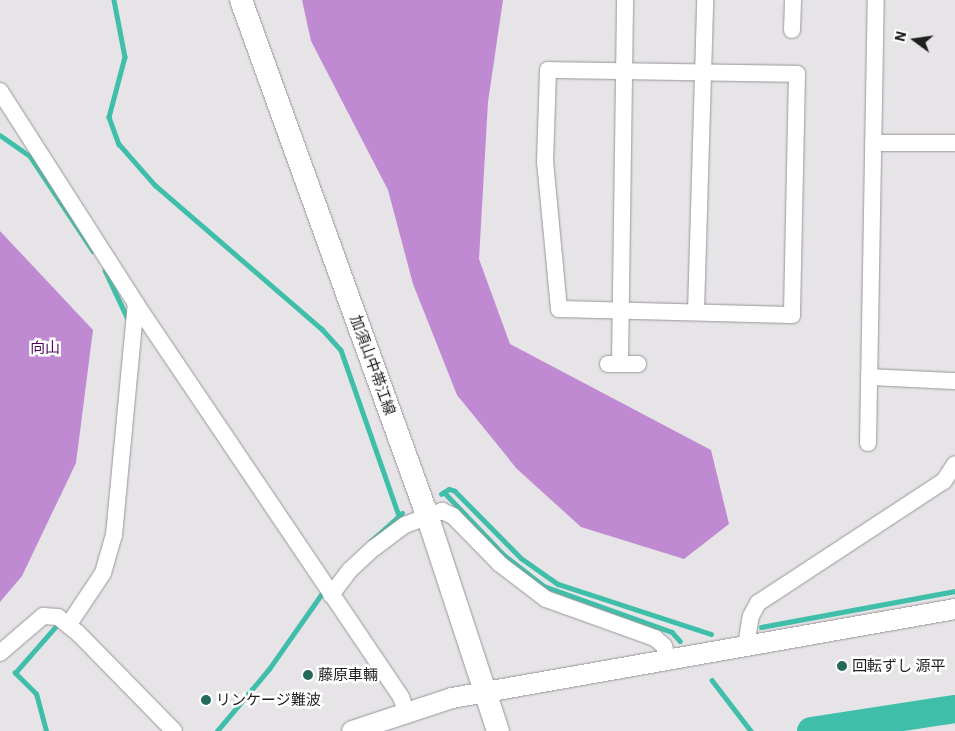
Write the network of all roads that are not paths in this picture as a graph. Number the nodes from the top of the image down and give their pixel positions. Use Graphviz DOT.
graph roads {
  1 [pos="241,0"];
  2 [pos="625,0"];
  3 [pos="705,0"];
  4 [pos="793,0"];
  5 [pos="876,0"];
  6 [pos="792,30"];
  7 [pos="624,71"];
  8 [pos="703,72"];
  9 [pos="0,91"];
  10 [pos="873,143"];
  11 [pos="955,143"];
  12 [pos="136,304"];
  13 [pos="620,310"];
  14 [pos="696,311"];
  15 [pos="638,364"];
  16 [pos="869,378"];
  17 [pos="955,381"];
  18 [pos="868,443"];
  19 [pos="955,464"];
  20 [pos="427,515"];
  21 [pos="327,590"];
  22 [pos="955,609"];
  23 [pos="69,624"];
  24 [pos="746,646"];
  25 [pos="0,653"];
  26 [pos="668,659"];
  27 [pos="487,692"];
  28 [pos="406,711"];
  29 [pos="174,731"];
  30 [pos="352,731"];
  31 [pos="498,731"];
  1 -- 20 [label="main road, 加須山中帯江線"];
  2 -- 7 [label="street"];
  3 -- 8 [label="street"];
  4 -- 6 [label="street"];
  5 -- 10 [label="street"];
  7 -- 8 [label="street"];
  7 -- 13 [label="street"];
  7 -- 13 [label="street"];
  8 -- 14 [label="street"];
  8 -- 14 [label="street"];
  9 -- 12 [label="street"];
  10 -- 11 [label="street"];
  10 -- 16 [label="street"];
  12 -- 21 [label="street"];
  12 -- 23 [label="street"];
  13 -- 14 [label="street"];
  13 -- 15 [label="street"];
  16 -- 17 [label="street"];
  16 -- 18 [label="street"];
  19 -- 24 [label="street"];
  20 -- 21 [label="street"];
  20 -- 26 [label="street"];
  20 -- 27 [label="main road, 加須山中帯江線"];
  21 -- 28 [label="street"];
  22 -- 24 [label="street"];
  23 -- 25 [label="street"];
  23 -- 29 [label="street"];
  24 -- 26 [label="street"];
  26 -- 27 [label="street"];
  27 -- 28 [label="street"];
  27 -- 31 [label="main road, 加須山中帯江線"];
  28 -- 30 [label="street"];
}
